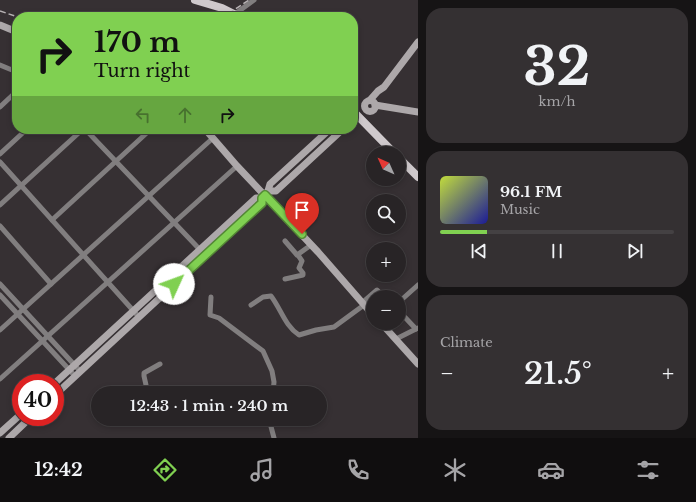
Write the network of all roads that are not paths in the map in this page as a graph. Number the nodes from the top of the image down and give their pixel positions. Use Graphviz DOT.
graph roads {
  1 [pos="195,0"];
  2 [pos="254,0"];
  3 [pos="230,12"];
  4 [pos="242,12"];
  5 [pos="0,25"];
  6 [pos="12,30"];
  7 [pos="418,42"];
  8 [pos="0,64"];
  9 [pos="12,70"];
  10 [pos="12,96"];
  11 [pos="373,103"];
  12 [pos="0,107"];
  13 [pos="358,112"];
  14 [pos="418,112"];
  15 [pos="358,117"];
  16 [pos="22,134"];
  17 [pos="78,134"];
  18 [pos="89,134"];
  19 [pos="146,134"];
  20 [pos="209,134"];
  21 [pos="325,134"];
  22 [pos="338,134"];
  23 [pos="213,138"];
  24 [pos="387,146"];
  25 [pos="0,154"];
  26 [pos="0,162"];
  27 [pos="116,162"];
  28 [pos="406,165"];
  29 [pos="237,166"];
  30 [pos="418,177"];
  31 [pos="21,185"];
  32 [pos="265,194"];
  33 [pos="149,196"];
  34 [pos="0,205"];
  35 [pos="52,220"];
  36 [pos="174,222"];
  37 [pos="0,226"];
  38 [pos="285,241"];
  39 [pos="311,244"];
  40 [pos="200,249"];
  41 [pos="84,255"];
  42 [pos="205,255"];
  43 [pos="298,255"];
  44 [pos="285,279"];
  45 [pos="108,282"];
  46 [pos="0,284"];
  47 [pos="51,284"];
  48 [pos="418,285"];
  49 [pos="0,295"];
  50 [pos="406,296"];
  51 [pos="211,297"];
  52 [pos="366,301"];
  53 [pos="363,304"];
  54 [pos="251,305"];
  55 [pos="366,307"];
  56 [pos="23,309"];
  57 [pos="133,311"];
  58 [pos="18,314"];
  59 [pos="139,317"];
  60 [pos="406,318"];
  61 [pos="417,328"];
  62 [pos="0,330"];
  63 [pos="387,330"];
  64 [pos="48,336"];
  65 [pos="396,339"];
  66 [pos="42,341"];
  67 [pos="160,364"];
  68 [pos="418,364"];
  69 [pos="72,367"];
  70 [pos="77,373"];
  71 [pos="64,375"];
  72 [pos="0,379"];
  73 [pos="146,385"];
  74 [pos="64,386"];
  75 [pos="273,386"];
  76 [pos="12,422"];
  77 [pos="21,426"];
  78 [pos="271,426"];
  79 [pos="0,432"];
  80 [pos="8,438"];
  81 [pos="274,438"];
  1 -- 3 [label="main road"];
  2 -- 4 [label="street"];
  5 -- 6 [label="street"];
  7 -- 11 [label="street"];
  8 -- 9 [label="street"];
  10 -- 12 [label="street"];
  11 -- 13 [label="street"];
  11 -- 14 [label="street"];
  15 -- 24 [label="main road"];
  16 -- 25 [label="street"];
  17 -- 31 [label="street"];
  18 -- 27 [label="street"];
  19 -- 27 [label="street"];
  20 -- 23 [label="street"];
  21 -- 32 [label="street"];
  22 -- 32 [label="street"];
  23 -- 29 [label="street"];
  23 -- 33 [label="street"];
  26 -- 31 [label="street"];
  27 -- 33 [label="street"];
  27 -- 35 [label="street"];
  28 -- 30 [label="main road"];
  29 -- 32 [label="street"];
  29 -- 36 [label="street"];
  31 -- 34 [label="street"];
  31 -- 35 [label="street"];
  32 -- 39 [label="street"];
  32 -- 40 [label="street"];
  32 -- 42 [label="street"];
  33 -- 36 [label="street"];
  33 -- 41 [label="street"];
  35 -- 41 [label="street"];
  36 -- 40 [label="street"];
  36 -- 45 [label="street"];
  37 -- 47 [label="street"];
  38 -- 43 [label="street"];
  39 -- 43 [label="street"];
  39 -- 53 [label="street"];
  40 -- 42 [label="street"];
  40 -- 57 [label="street"];
  41 -- 45 [label="street"];
  41 -- 47 [label="street"];
  42 -- 59 [label="street"];
  43 -- 44 [label="street"];
  45 -- 57 [label="street"];
  45 -- 64 [label="street"];
  46 -- 56 [label="street"];
  47 -- 56 [label="street"];
  48 -- 50 [label="street"];
  49 -- 58 [label="street"];
  51 -- 75 [label="street"];
  52 -- 53 [label="street"];
  53 -- 54 [label="street"];
  53 -- 55 [label="street"];
  56 -- 58 [label="street"];
  56 -- 64 [label="street"];
  57 -- 59 [label="street"];
  57 -- 69 [label="street"];
  58 -- 62 [label="street"];
  58 -- 66 [label="street"];
  59 -- 70 [label="street"];
  60 -- 61 [label="street"];
  61 -- 65 [label="street"];
  63 -- 65 [label="street"];
  64 -- 66 [label="street"];
  64 -- 69 [label="street"];
  65 -- 68 [label="street"];
  66 -- 69 [label="street"];
  66 -- 72 [label="street"];
  67 -- 73 [label="street"];
  69 -- 70 [label="street"];
  69 -- 71 [label="street"];
  70 -- 74 [label="street"];
  76 -- 79 [label="street"];
  77 -- 80 [label="street"];
  78 -- 81 [label="street"];
  79 -- 80 [label="street"];
}
